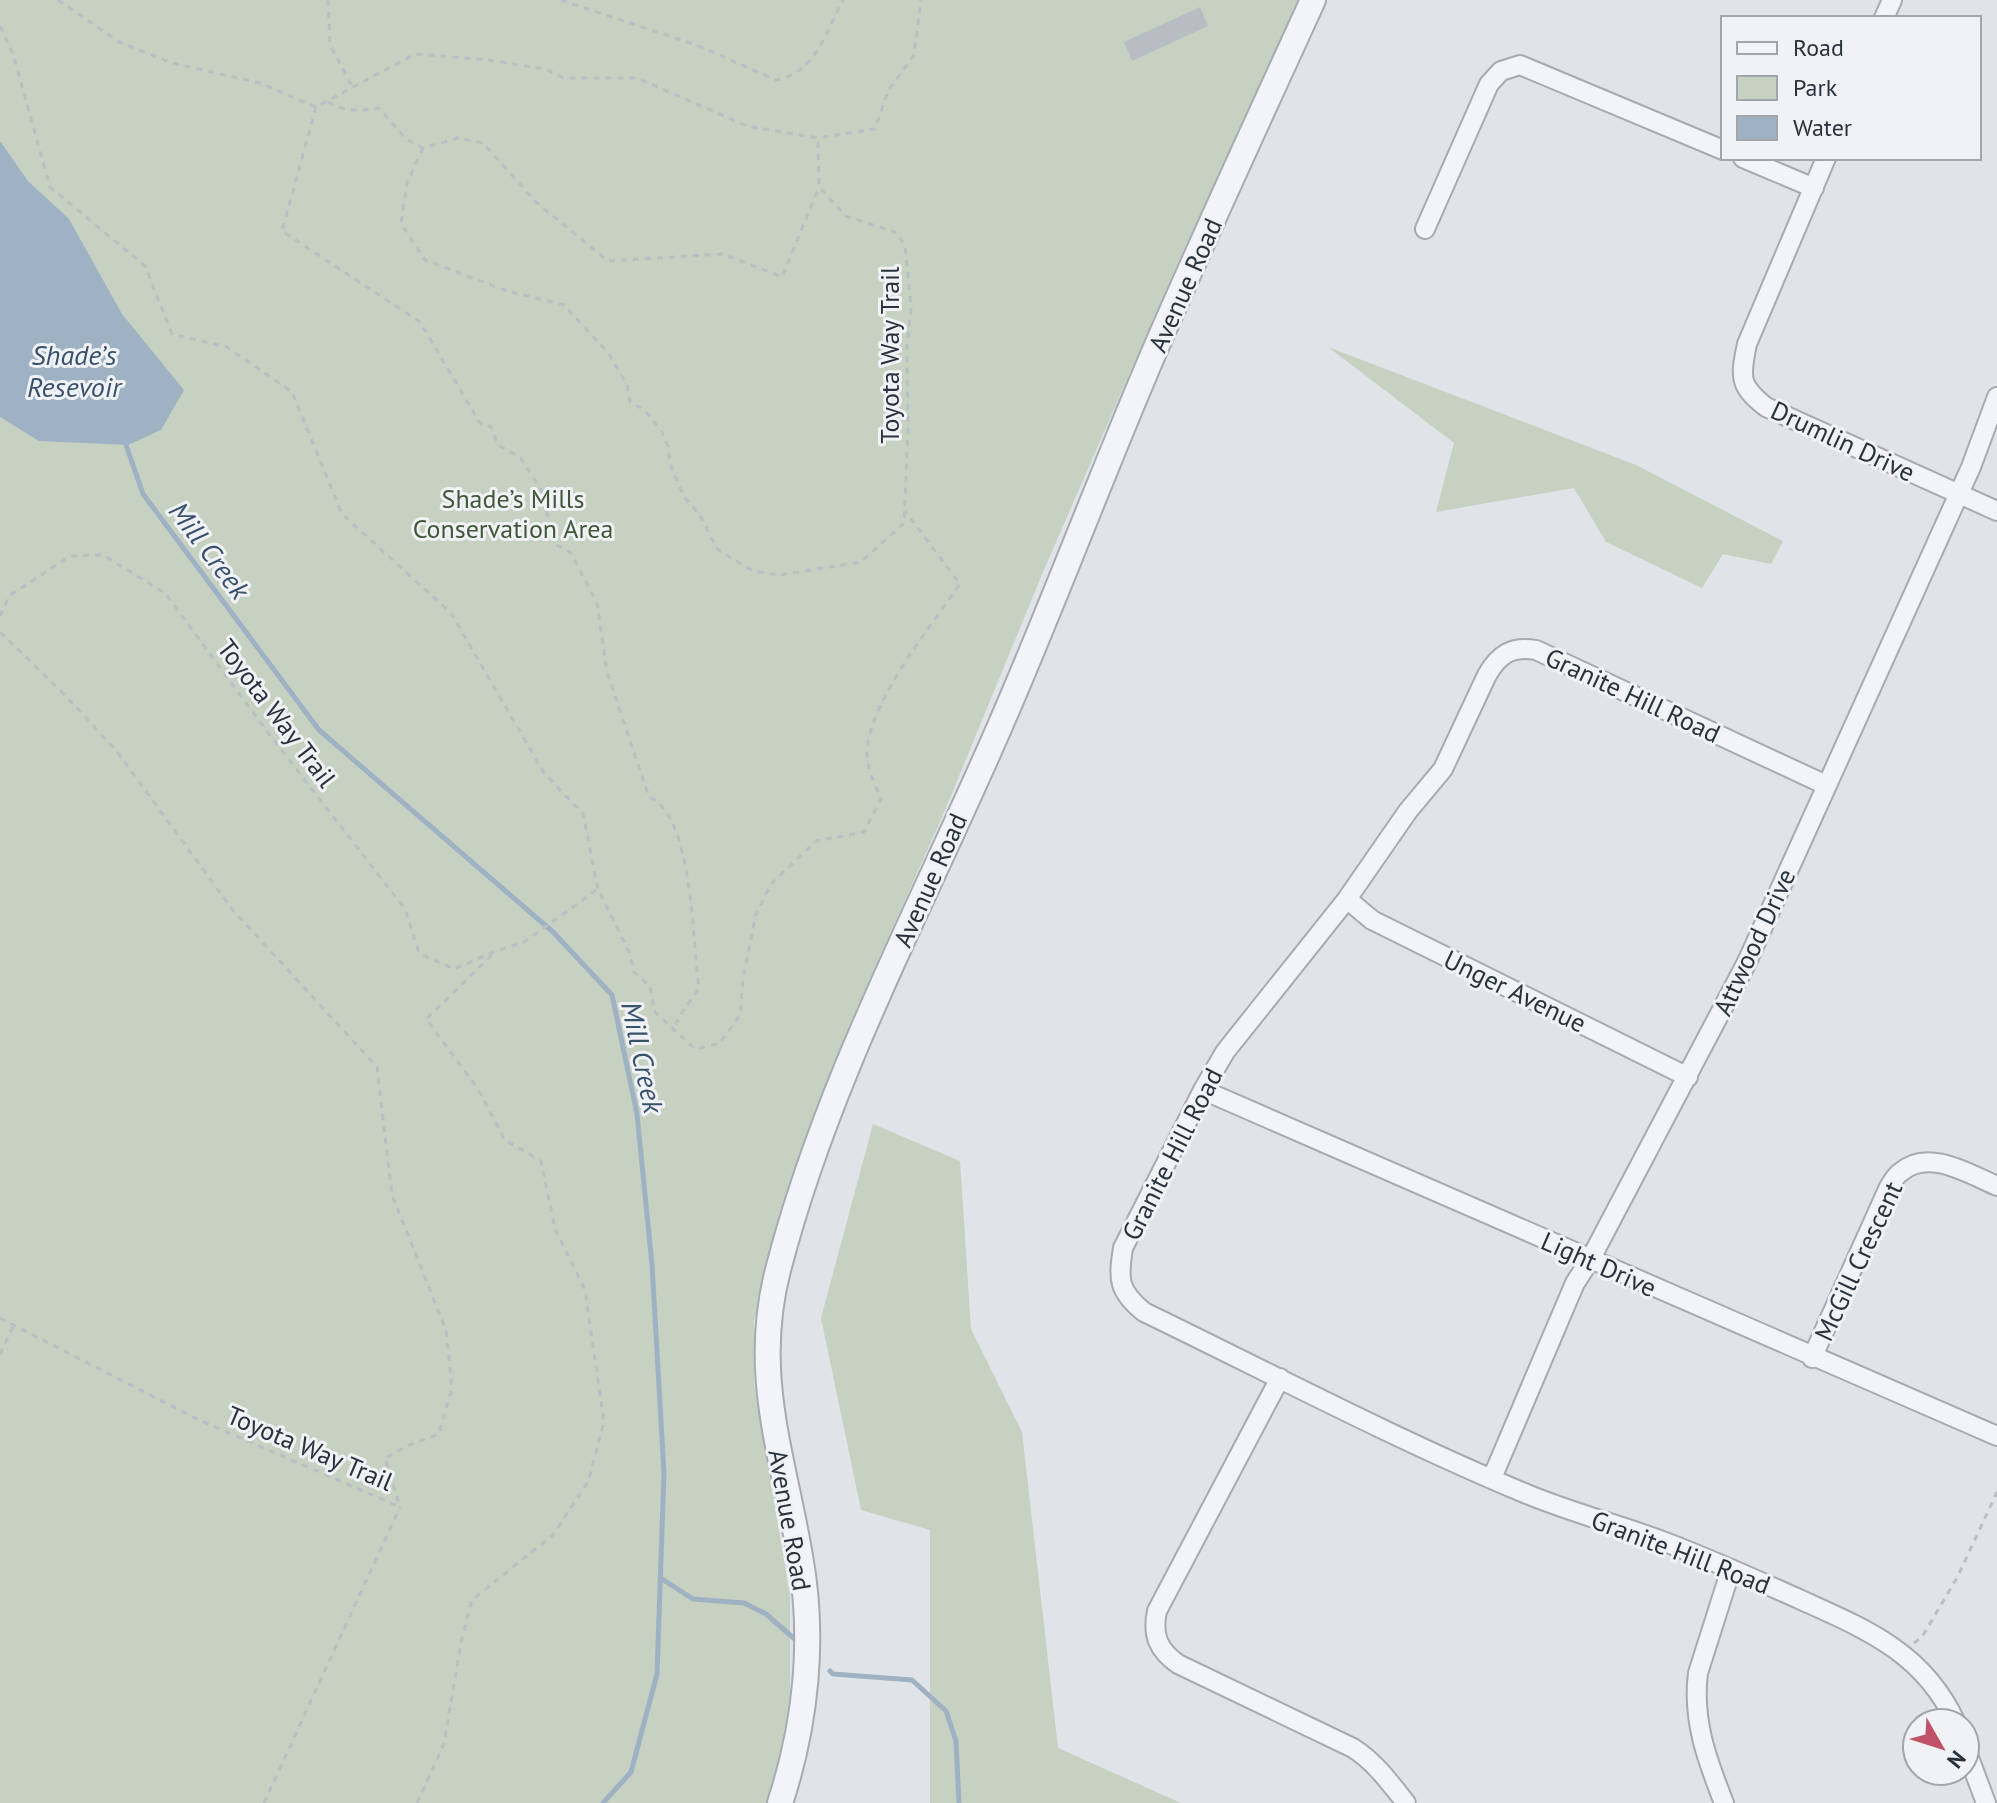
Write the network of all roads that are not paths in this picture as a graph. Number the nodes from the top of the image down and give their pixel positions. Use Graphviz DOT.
graph roads {
  1 [pos="1313,0"];
  2 [pos="1721,149"];
  3 [pos="1748,160"];
  4 [pos="1825,160"];
  5 [pos="1814,188"];
  6 [pos="1425,229"];
  7 [pos="1997,397"];
  8 [pos="1958,494"];
  9 [pos="1997,511"];
  10 [pos="1826,785"];
  11 [pos="1347,899"];
  12 [pos="1688,1077"];
  13 [pos="1203,1090"];
  14 [pos="1997,1186"];
  15 [pos="1590,1260"];
  16 [pos="1812,1358"];
  17 [pos="1280,1378"];
  18 [pos="1997,1436"];
  19 [pos="1492,1478"];
  20 [pos="1731,1569"];
  21 [pos="1948,1707"];
  22 [pos="780,1803"];
  23 [pos="1406,1803"];
  24 [pos="1724,1803"];
  1 -- 22 [label="street, Avenue Road"];
  2 -- 6 [label="street"];
  3 -- 5 [label="street"];
  4 -- 5 [label="street, Drumlin Drive"];
  5 -- 8 [label="street, Drumlin Drive"];
  7 -- 8 [label="street, Attwood Drive"];
  8 -- 9 [label="street, Drumlin Drive"];
  8 -- 10 [label="street, Attwood Drive"];
  10 -- 11 [label="street, Granite Hill Road"];
  10 -- 12 [label="street, Attwood Drive"];
  11 -- 12 [label="street, Unger Avenue"];
  11 -- 13 [label="street, Granite Hill Road"];
  12 -- 15 [label="street, Attwood Drive"];
  13 -- 15 [label="street, Light Drive"];
  13 -- 17 [label="street, Granite Hill Road"];
  14 -- 16 [label="street, McGill Crescent"];
  15 -- 16 [label="street, Light Drive"];
  15 -- 19 [label="street, Attwood Drive"];
  16 -- 18 [label="street, Light Drive"];
  17 -- 19 [label="street, Granite Hill Road"];
  17 -- 23 [label="street"];
  19 -- 20 [label="street, Granite Hill Road"];
  20 -- 21 [label="street, Granite Hill Road"];
  20 -- 24 [label="street"];
}
